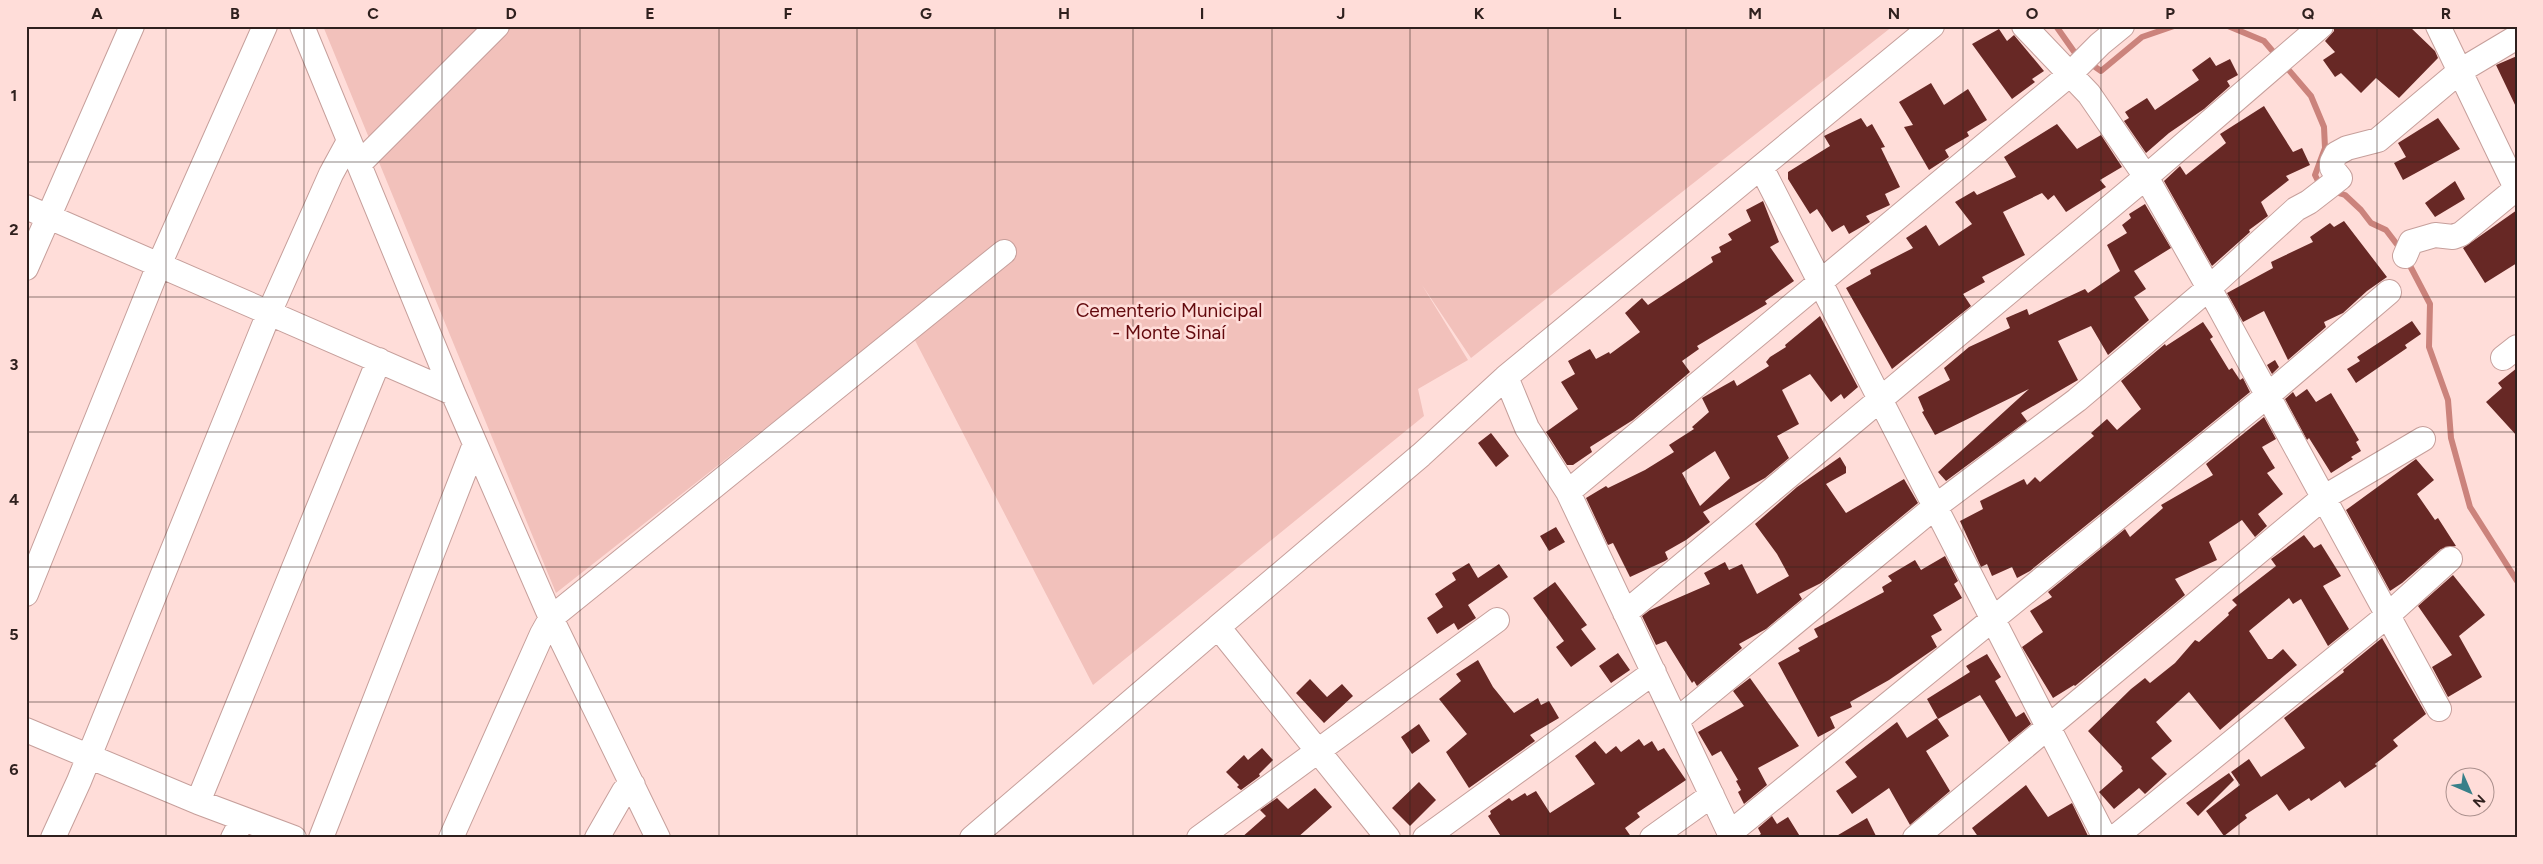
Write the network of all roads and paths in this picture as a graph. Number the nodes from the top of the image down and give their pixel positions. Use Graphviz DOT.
graph roads {
  1 [pos="132,26"];
  2 [pos="265,26"];
  3 [pos="302,26"];
  4 [pos="497,26"];
  5 [pos="1932,26"];
  6 [pos="2024,26"];
  7 [pos="2122,26"];
  8 [pos="2321,26"];
  9 [pos="2438,26"];
  10 [pos="2517,37"];
  11 [pos="2460,71"];
  12 [pos="2073,72"];
  13 [pos="349,141"];
  14 [pos="359,164"];
  15 [pos="1761,167"];
  16 [pos="2146,177"];
  17 [pos="2517,189"];
  18 [pos="37,212"];
  19 [pos="1004,252"];
  20 [pos="2406,256"];
  21 [pos="160,265"];
  22 [pos="26,268"];
  23 [pos="1820,281"];
  24 [pos="2209,288"];
  25 [pos="2389,292"];
  26 [pos="269,313"];
  27 [pos="378,360"];
  28 [pos="1506,377"];
  29 [pos="453,393"];
  30 [pos="2267,396"];
  31 [pos="1881,399"];
  32 [pos="2423,439"];
  33 [pos="475,444"];
  34 [pos="1568,492"];
  35 [pos="2322,498"];
  36 [pos="1936,506"];
  37 [pos="2450,559"];
  38 [pos="26,594"];
  39 [pos="1625,613"];
  40 [pos="2388,615"];
  41 [pos="551,618"];
  42 [pos="1993,618"];
  43 [pos="1497,620"];
  44 [pos="1218,627"];
  45 [pos="1654,672"];
  46 [pos="2439,709"];
  47 [pos="1677,720"];
  48 [pos="2048,726"];
  49 [pos="26,730"];
  50 [pos="1319,750"];
  51 [pos="89,755"];
  52 [pos="633,785"];
  53 [pos="1712,795"];
  54 [pos="198,802"];
  55 [pos="238,828"];
  56 [pos="1731,835"];
  57 [pos="53,838"];
  58 [pos="294,838"];
  59 [pos="321,838"];
  60 [pos="451,838"];
  61 [pos="597,838"];
  62 [pos="658,838"];
  63 [pos="972,838"];
  64 [pos="1199,838"];
  65 [pos="1388,838"];
  66 [pos="1425,838"];
  67 [pos="1652,838"];
  68 [pos="1915,838"];
  69 [pos="2105,838"];
  70 [pos="2114,838"];
  1 -- 18 [label="street"];
  2 -- 21 [label="street"];
  3 -- 13 [label="street"];
  4 -- 14 [label="street"];
  5 -- 15 [label="street"];
  6 -- 12 [label="street"];
  7 -- 12 [label="street"];
  8 -- 16 [label="street"];
  9 -- 11 [label="street"];
  10 -- 11 [label="street"];
  11 -- 17 [label="street"];
  11 -- 24 [label="street"];
  12 -- 16 [label="street"];
  12 -- 23 [label="street"];
  13 -- 14 [label="street"];
  13 -- 26 [label="street"];
  14 -- 29 [label="street"];
  15 -- 23 [label="street"];
  15 -- 28 [label="street"];
  16 -- 24 [label="street"];
  16 -- 31 [label="street"];
  17 -- 20 [label="street"];
  18 -- 21 [label="street"];
  18 -- 22 [label="street"];
  19 -- 41 [label="street"];
  21 -- 26 [label="street"];
  21 -- 38 [label="street"];
  23 -- 31 [label="street"];
  23 -- 34 [label="street"];
  24 -- 30 [label="street"];
  24 -- 36 [label="street"];
  25 -- 30 [label="street"];
  26 -- 27 [label="street"];
  26 -- 51 [label="street"];
  27 -- 29 [label="street"];
  27 -- 54 [label="street"];
  28 -- 34 [label="street"];
  28 -- 44 [label="street"];
  29 -- 33 [label="street"];
  30 -- 35 [label="street"];
  30 -- 42 [label="street"];
  31 -- 36 [label="street"];
  31 -- 39 [label="street"];
  32 -- 35 [label="street"];
  33 -- 41 [label="street"];
  33 -- 59 [label="street"];
  34 -- 39 [label="street"];
  35 -- 40 [label="street"];
  35 -- 48 [label="street"];
  36 -- 42 [label="street"];
  36 -- 47 [label="street"];
  37 -- 40 [label="street"];
  39 -- 45 [label="street"];
  40 -- 46 [label="street"];
  40 -- 70 [label="street"];
  41 -- 52 [label="street"];
  41 -- 60 [label="street"];
  42 -- 48 [label="street"];
  42 -- 56 [label="street"];
  43 -- 50 [label="street"];
  44 -- 50 [label="street"];
  44 -- 63 [label="street"];
  45 -- 47 [label="street"];
  45 -- 66 [label="street"];
  47 -- 53 [label="street"];
  48 -- 68 [label="street"];
  48 -- 69 [label="street"];
  49 -- 51 [label="street"];
  50 -- 64 [label="street"];
  50 -- 65 [label="street"];
  51 -- 54 [label="street"];
  51 -- 57 [label="street"];
  52 -- 61 [label="street"];
  52 -- 62 [label="street"];
  53 -- 56 [label="street"];
  53 -- 67 [label="street"];
  54 -- 55 [label="street"];
  55 -- 58 [label="street"];
}
